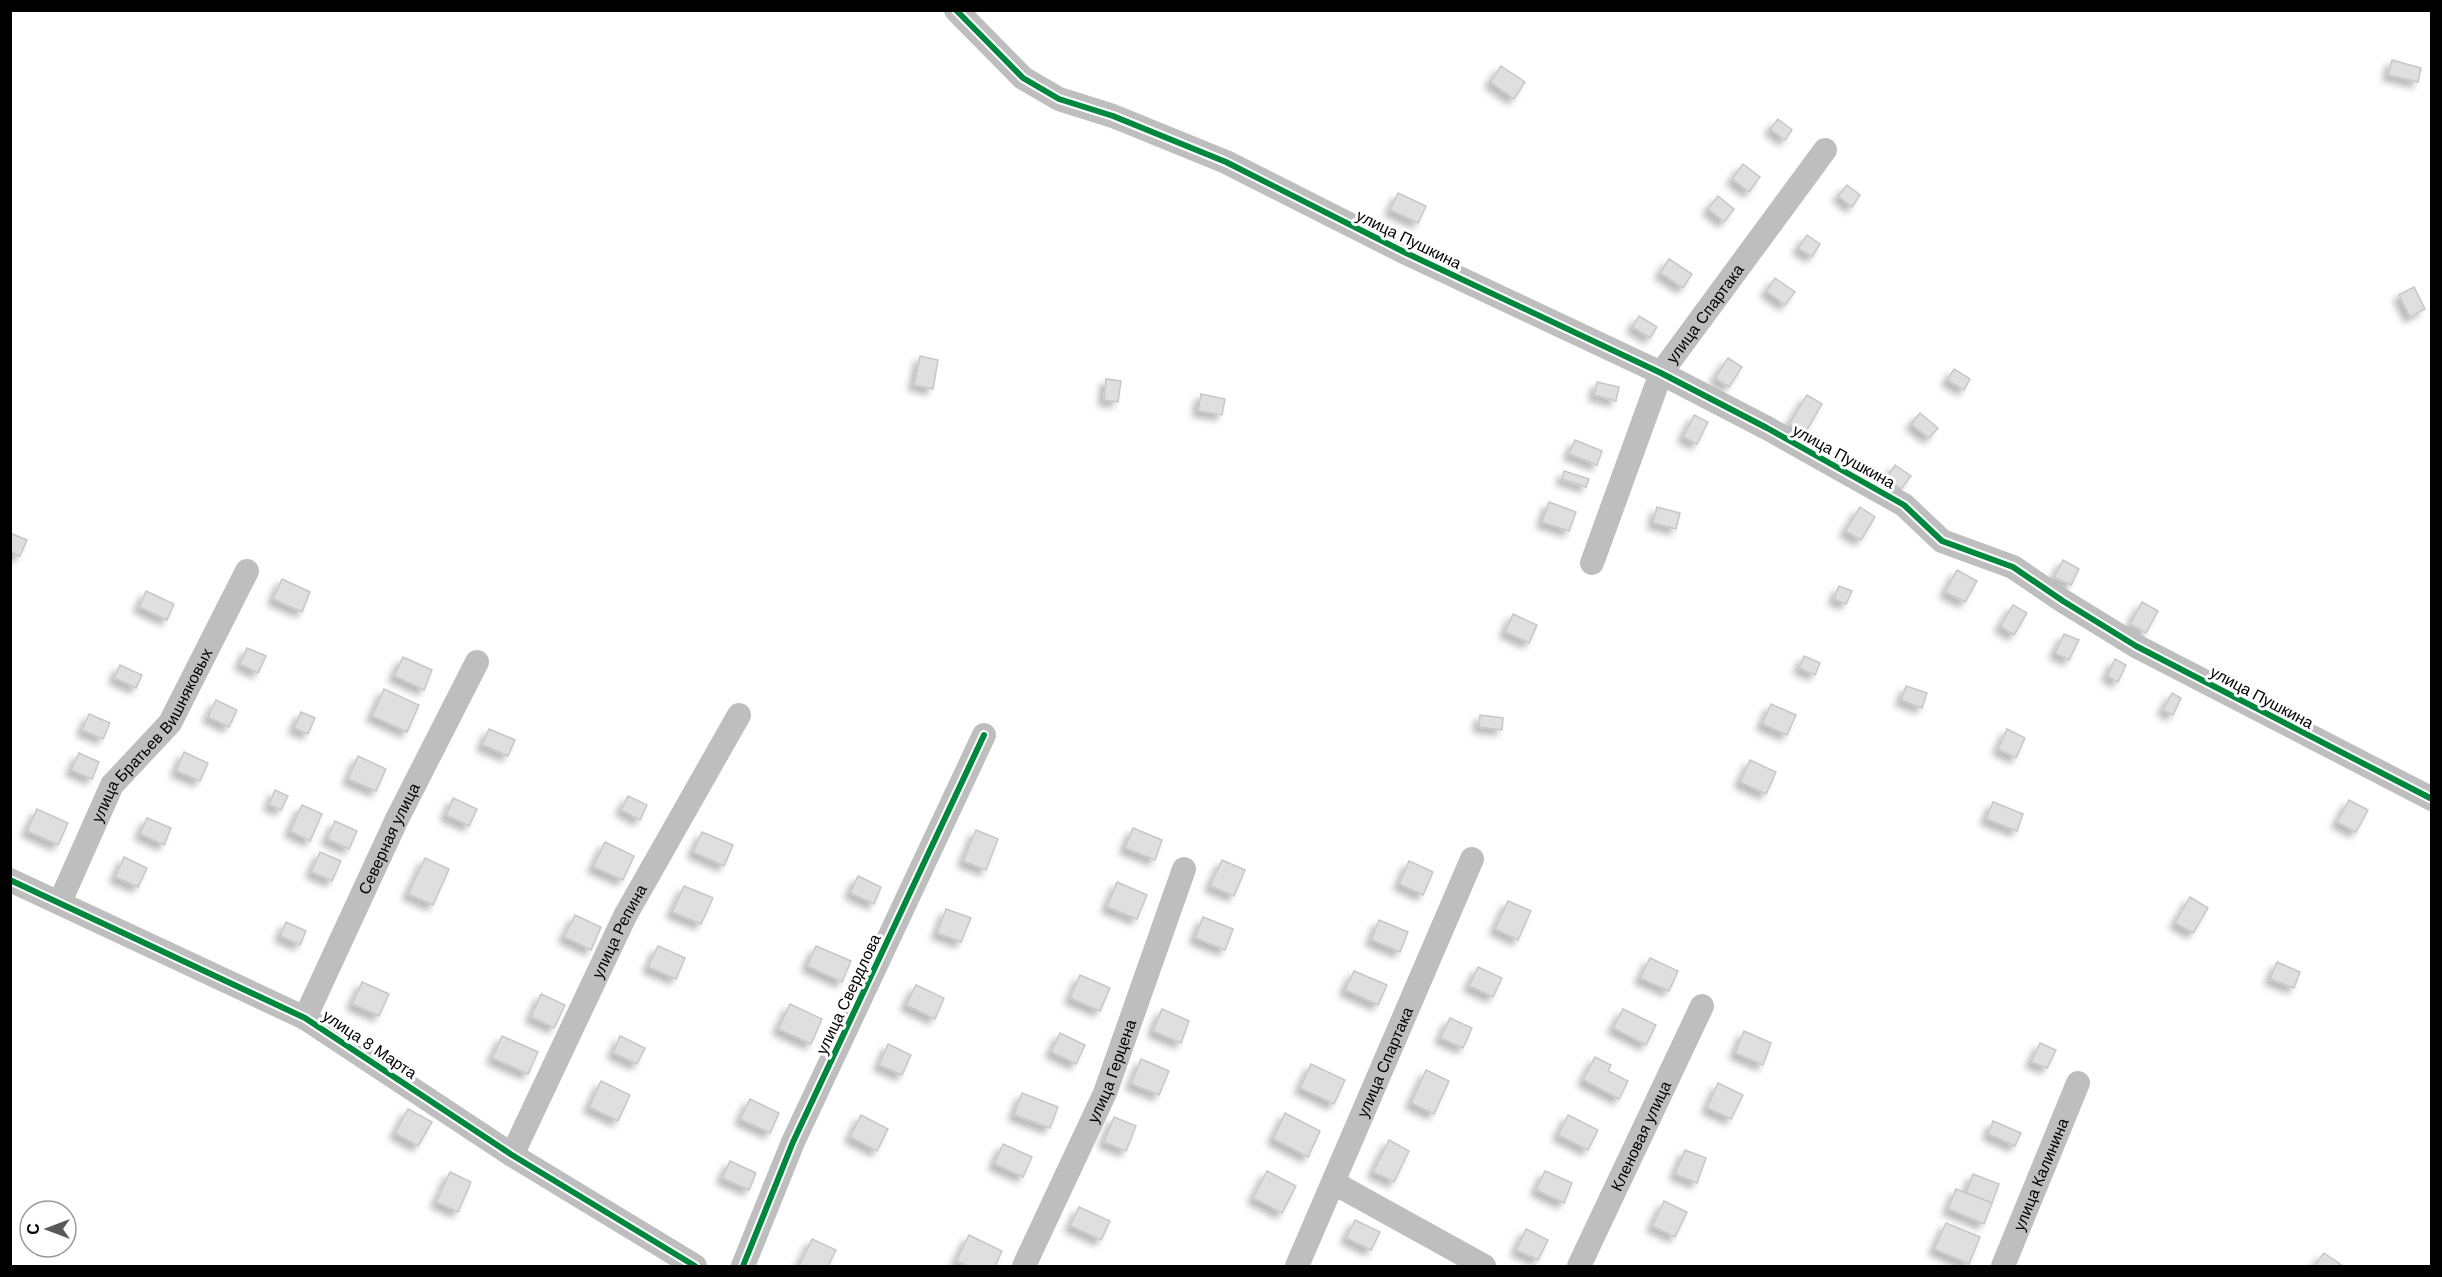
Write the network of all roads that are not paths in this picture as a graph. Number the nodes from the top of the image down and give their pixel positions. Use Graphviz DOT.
graph roads {
  1 [pos="956,10"];
  2 [pos="1825,150"];
  3 [pos="1660,373"];
  4 [pos="1592,563"];
  5 [pos="247,571"];
  6 [pos="477,662"];
  7 [pos="739,715"];
  8 [pos="984,735"];
  9 [pos="2432,799"];
  10 [pos="1472,859"];
  11 [pos="1184,869"];
  12 [pos="10,880"];
  13 [pos="60,902"];
  14 [pos="1702,1006"];
  15 [pos="305,1017"];
  16 [pos="2078,1083"];
  17 [pos="512,1155"];
  18 [pos="1334,1183"];
  19 [pos="695,1266"];
  20 [pos="743,1266"];
  21 [pos="1024,1266"];
  22 [pos="1297,1266"];
  23 [pos="1484,1266"];
  24 [pos="1579,1266"];
  25 [pos="2003,1266"];
  1 -- 3 [label="street, улица Пушкина"];
  2 -- 3 [label="street, улица Спартака"];
  3 -- 4 [label="street, улица Спартака"];
  3 -- 9 [label="street, улица Пушкина"];
  5 -- 13 [label="street, улица Братьев Вишняковых"];
  6 -- 15 [label="street, Северная улица"];
  7 -- 17 [label="street, улица Репина"];
  8 -- 20 [label="street, улица Свердлова"];
  10 -- 18 [label="street, улица Спартака"];
  11 -- 21 [label="street, улица Герцена"];
  12 -- 13 [label="street, улица 8 Марта"];
  13 -- 15 [label="street, улица 8 Марта"];
  14 -- 24 [label="street, Кленовая улица"];
  15 -- 17 [label="street, улица 8 Марта"];
  16 -- 25 [label="street, улица Калинина"];
  17 -- 19 [label="street, улица 8 Марта"];
  18 -- 22 [label="street, улица Спартака"];
  18 -- 23 [label="street"];
}
